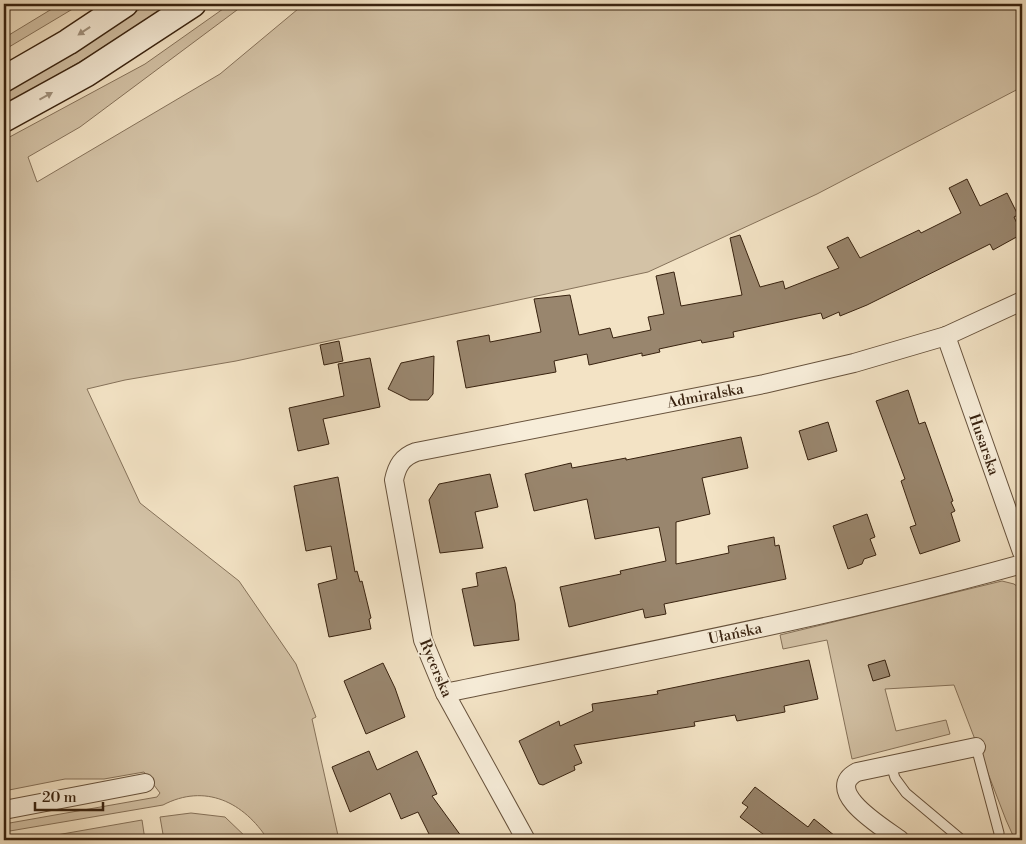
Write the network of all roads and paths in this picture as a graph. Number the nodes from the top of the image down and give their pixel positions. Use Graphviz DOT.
graph roads {
  1 [pos="125,4"];
  2 [pos="192,4"];
  3 [pos="4,79"];
  4 [pos="4,119"];
  5 [pos="1022,301"];
  6 [pos="946,336"];
  7 [pos="394,480"];
  8 [pos="1022,552"];
  9 [pos="1022,564"];
  10 [pos="445,693"];
  11 [pos="976,747"];
  12 [pos="891,764"];
  13 [pos="146,783"];
  14 [pos="4,810"];
  15 [pos="526,840"];
  16 [pos="900,840"];
  17 [pos="962,840"];
  18 [pos="998,840"];
  1 -- 3 [label="main road, one-way"];
  4 -- 2 [label="main road, one-way"];
  5 -- 6 [label="street, Admiralska"];
  6 -- 7 [label="street, Admiralska"];
  6 -- 8 [label="street, Husarska"];
  7 -- 10 [label="street, Rycerska"];
  9 -- 10 [label="street, Ułańska"];
  10 -- 15 [label="street, Rycerska"];
  11 -- 12 [label="street"];
  11 -- 18 [label="lane"];
  12 -- 16 [label="street"];
  12 -- 17 [label="lane"];
  13 -- 14 [label="street"];
}
